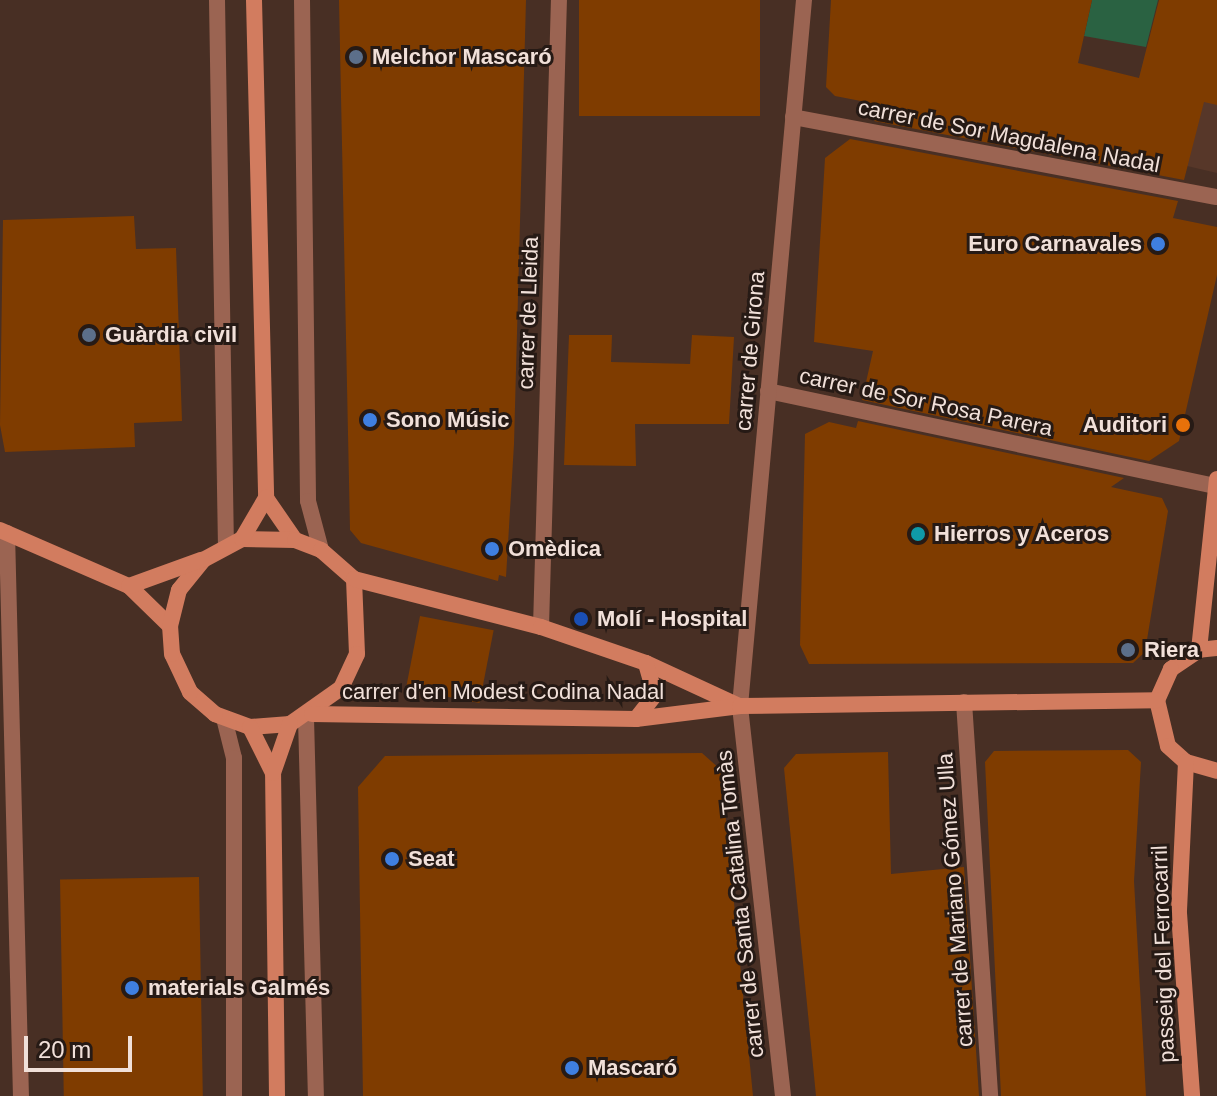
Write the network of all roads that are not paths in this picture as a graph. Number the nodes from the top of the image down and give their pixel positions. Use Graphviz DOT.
graph roads {
  1 [pos="217,0"];
  2 [pos="254,0"];
  3 [pos="302,0"];
  4 [pos="559,0"];
  5 [pos="804,0"];
  6 [pos="793,117"];
  7 [pos="1217,197"];
  8 [pos="768,391"];
  9 [pos="1216,482"];
  10 [pos="266,498"];
  11 [pos="3,532"];
  12 [pos="295,540"];
  13 [pos="234,543"];
  14 [pos="321,550"];
  15 [pos="203,560"];
  16 [pos="354,579"];
  17 [pos="129,586"];
  18 [pos="170,626"];
  19 [pos="541,627"];
  20 [pos="1217,648"];
  21 [pos="1199,650"];
  22 [pos="646,663"];
  23 [pos="1157,700"];
  24 [pos="964,702"];
  25 [pos="740,706"];
  26 [pos="224,718"];
  27 [pos="303,719"];
  28 [pos="636,719"];
  29 [pos="250,727"];
  30 [pos="1186,762"];
  31 [pos="1217,771"];
  32 [pos="273,773"];
  33 [pos="21,1096"];
  34 [pos="234,1096"];
  35 [pos="277,1096"];
  36 [pos="316,1096"];
  37 [pos="783,1096"];
  38 [pos="990,1096"];
  39 [pos="1192,1096"];
  1 -- 13 [label="street"];
  2 -- 10 [label="main road"];
  3 -- 14 [label="street"];
  4 -- 19 [label="street, carrer de Lleida"];
  5 -- 6 [label="street, carrer de Girona"];
  6 -- 7 [label="street, carrer de Sor Magdalena Nadal"];
  6 -- 8 [label="street, carrer de Girona"];
  8 -- 9 [label="street, carrer de Sor Rosa Parera"];
  8 -- 25 [label="street, carrer de Girona"];
  9 -- 21 [label="main road"];
  10 -- 12 [label="main road"];
  10 -- 13 [label="main road"];
  11 -- 17 [label="main road"];
  11 -- 33 [label="street"];
  12 -- 13 [label="main road"];
  12 -- 14 [label="main road"];
  13 -- 15 [label="main road"];
  14 -- 16 [label="main road"];
  15 -- 17 [label="main road"];
  15 -- 18 [label="main road"];
  16 -- 19 [label="main road, carrer d'en Modest Codina Nadal"];
  16 -- 27 [label="main road"];
  17 -- 18 [label="main road"];
  18 -- 26 [label="main road"];
  19 -- 22 [label="main road, carrer d'en Modest Codina Nadal"];
  20 -- 21 [label="main road"];
  21 -- 23 [label="main road"];
  22 -- 25 [label="main road, carrer d'en Modest Codina Nadal"];
  22 -- 28 [label="main road"];
  23 -- 24 [label="main road, carrer d'en Modest Codina Nadal"];
  23 -- 30 [label="main road"];
  24 -- 25 [label="main road, carrer d'en Modest Codina Nadal"];
  24 -- 38 [label="street, carrer de Mariano Gómez Ulla"];
  25 -- 28 [label="main road, carrer d'en Modest Codina Nadal"];
  25 -- 37 [label="street, carrer de Santa Catalina Tomàs"];
  26 -- 29 [label="main road"];
  26 -- 34 [label="street"];
  27 -- 28 [label="main road, carrer d'en Modest Codina Nadal"];
  27 -- 29 [label="main road"];
  27 -- 32 [label="main road"];
  27 -- 36 [label="street"];
  29 -- 32 [label="main road"];
  30 -- 31 [label="main road"];
  30 -- 39 [label="main road, passeig del Ferrocarril"];
  32 -- 35 [label="main road"];
}
